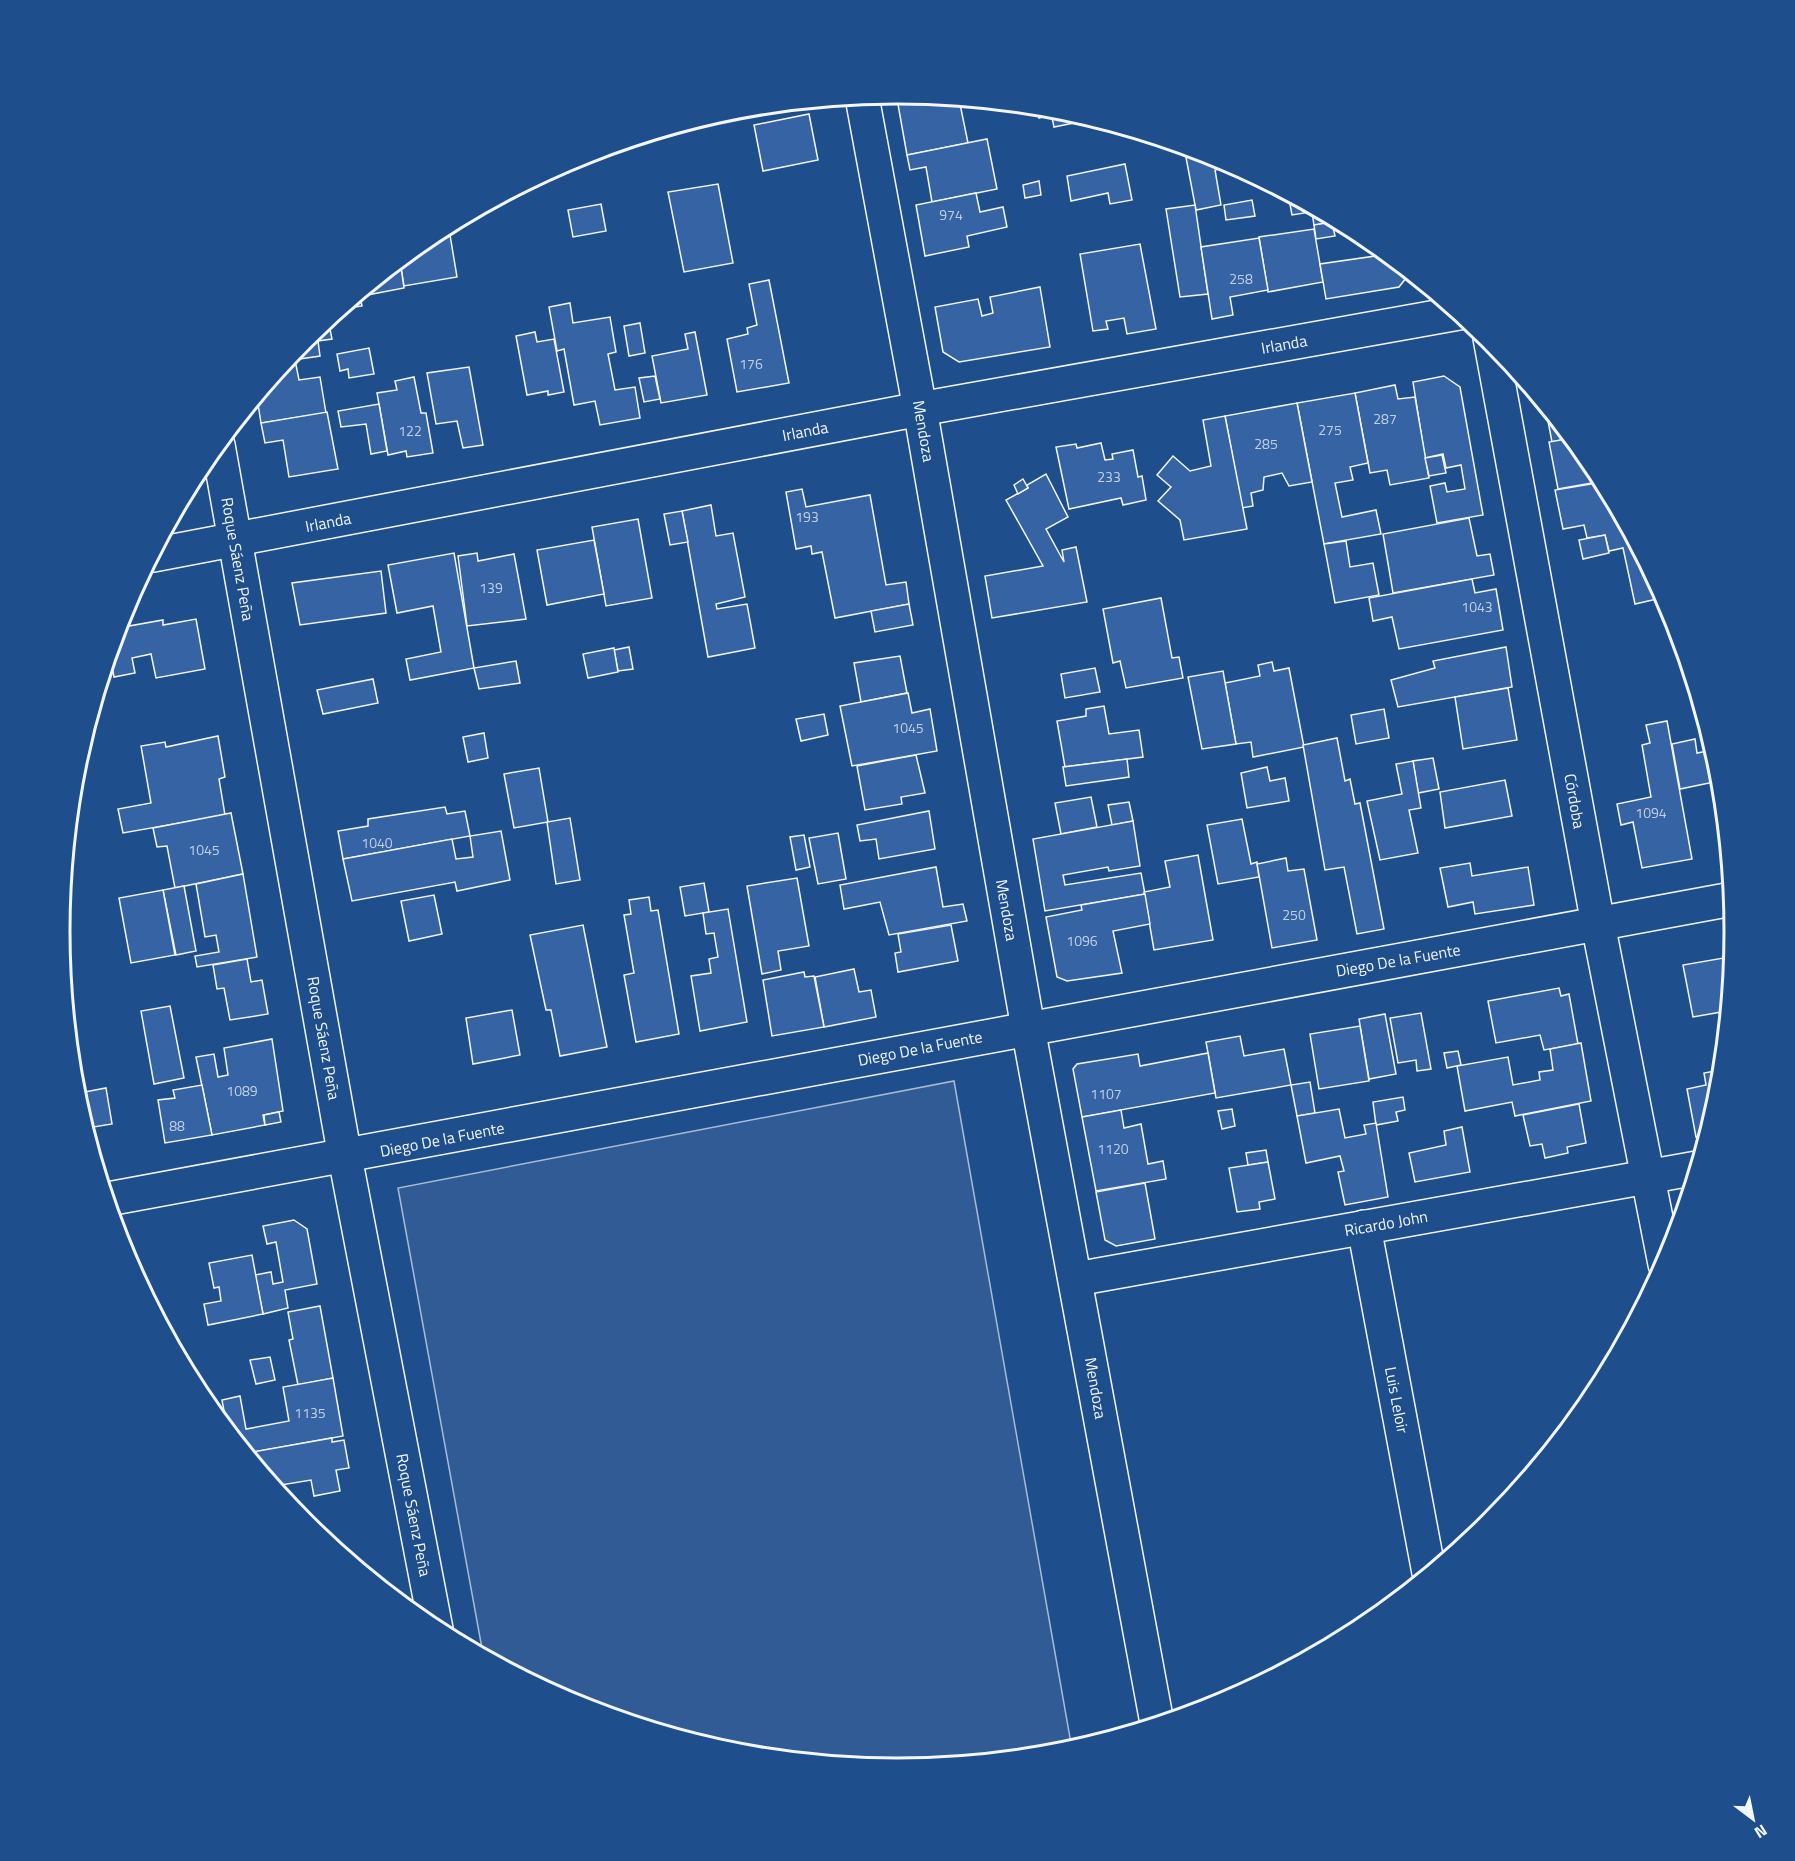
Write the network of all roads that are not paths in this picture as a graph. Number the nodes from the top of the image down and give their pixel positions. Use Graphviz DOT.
graph roads {
  1 [pos="863,105"];
  2 [pos="1449,315"];
  3 [pos="1494,358"];
  4 [pos="920,409"];
  5 [pos="220,457"];
  6 [pos="235,540"];
  7 [pos="162,553"];
  8 [pos="1723,902"];
  9 [pos="1598,924"];
  10 [pos="1028,1028"];
  11 [pos="345,1157"];
  12 [pos="1689,1169"];
  13 [pos="1648,1176"];
  14 [pos="115,1198"];
  15 [pos="1364,1227"];
  16 [pos="1662,1247"];
  17 [pos="1076,1280"];
  18 [pos="1427,1565"];
  19 [pos="433,1615"];
  20 [pos="1156,1716"];
  1 -- 4 [label="street, Mendoza"];
  2 -- 4 [label="street, Irlanda"];
  3 -- 9 [label="street, Córdoba"];
  4 -- 6 [label="street, Irlanda"];
  4 -- 10 [label="street, Mendoza"];
  5 -- 6 [label="street, Roque Sáenz Peña"];
  6 -- 7 [label="street, Irlanda"];
  6 -- 11 [label="street, Roque Sáenz Peña"];
  8 -- 9 [label="street, Diego De la Fuente"];
  9 -- 10 [label="street, Diego De la Fuente"];
  9 -- 13 [label="street, Córdoba"];
  10 -- 11 [label="street, Diego De la Fuente"];
  10 -- 17 [label="street, Mendoza"];
  11 -- 14 [label="street, Diego De la Fuente"];
  11 -- 19 [label="street, Roque Sáenz Peña"];
  12 -- 13 [label="street, Ricardo John"];
  13 -- 15 [label="street, Ricardo John"];
  13 -- 16 [label="street, Córdoba"];
  15 -- 17 [label="street, Ricardo John"];
  15 -- 18 [label="street, Luis Leloir"];
  17 -- 20 [label="street, Mendoza"];
}
